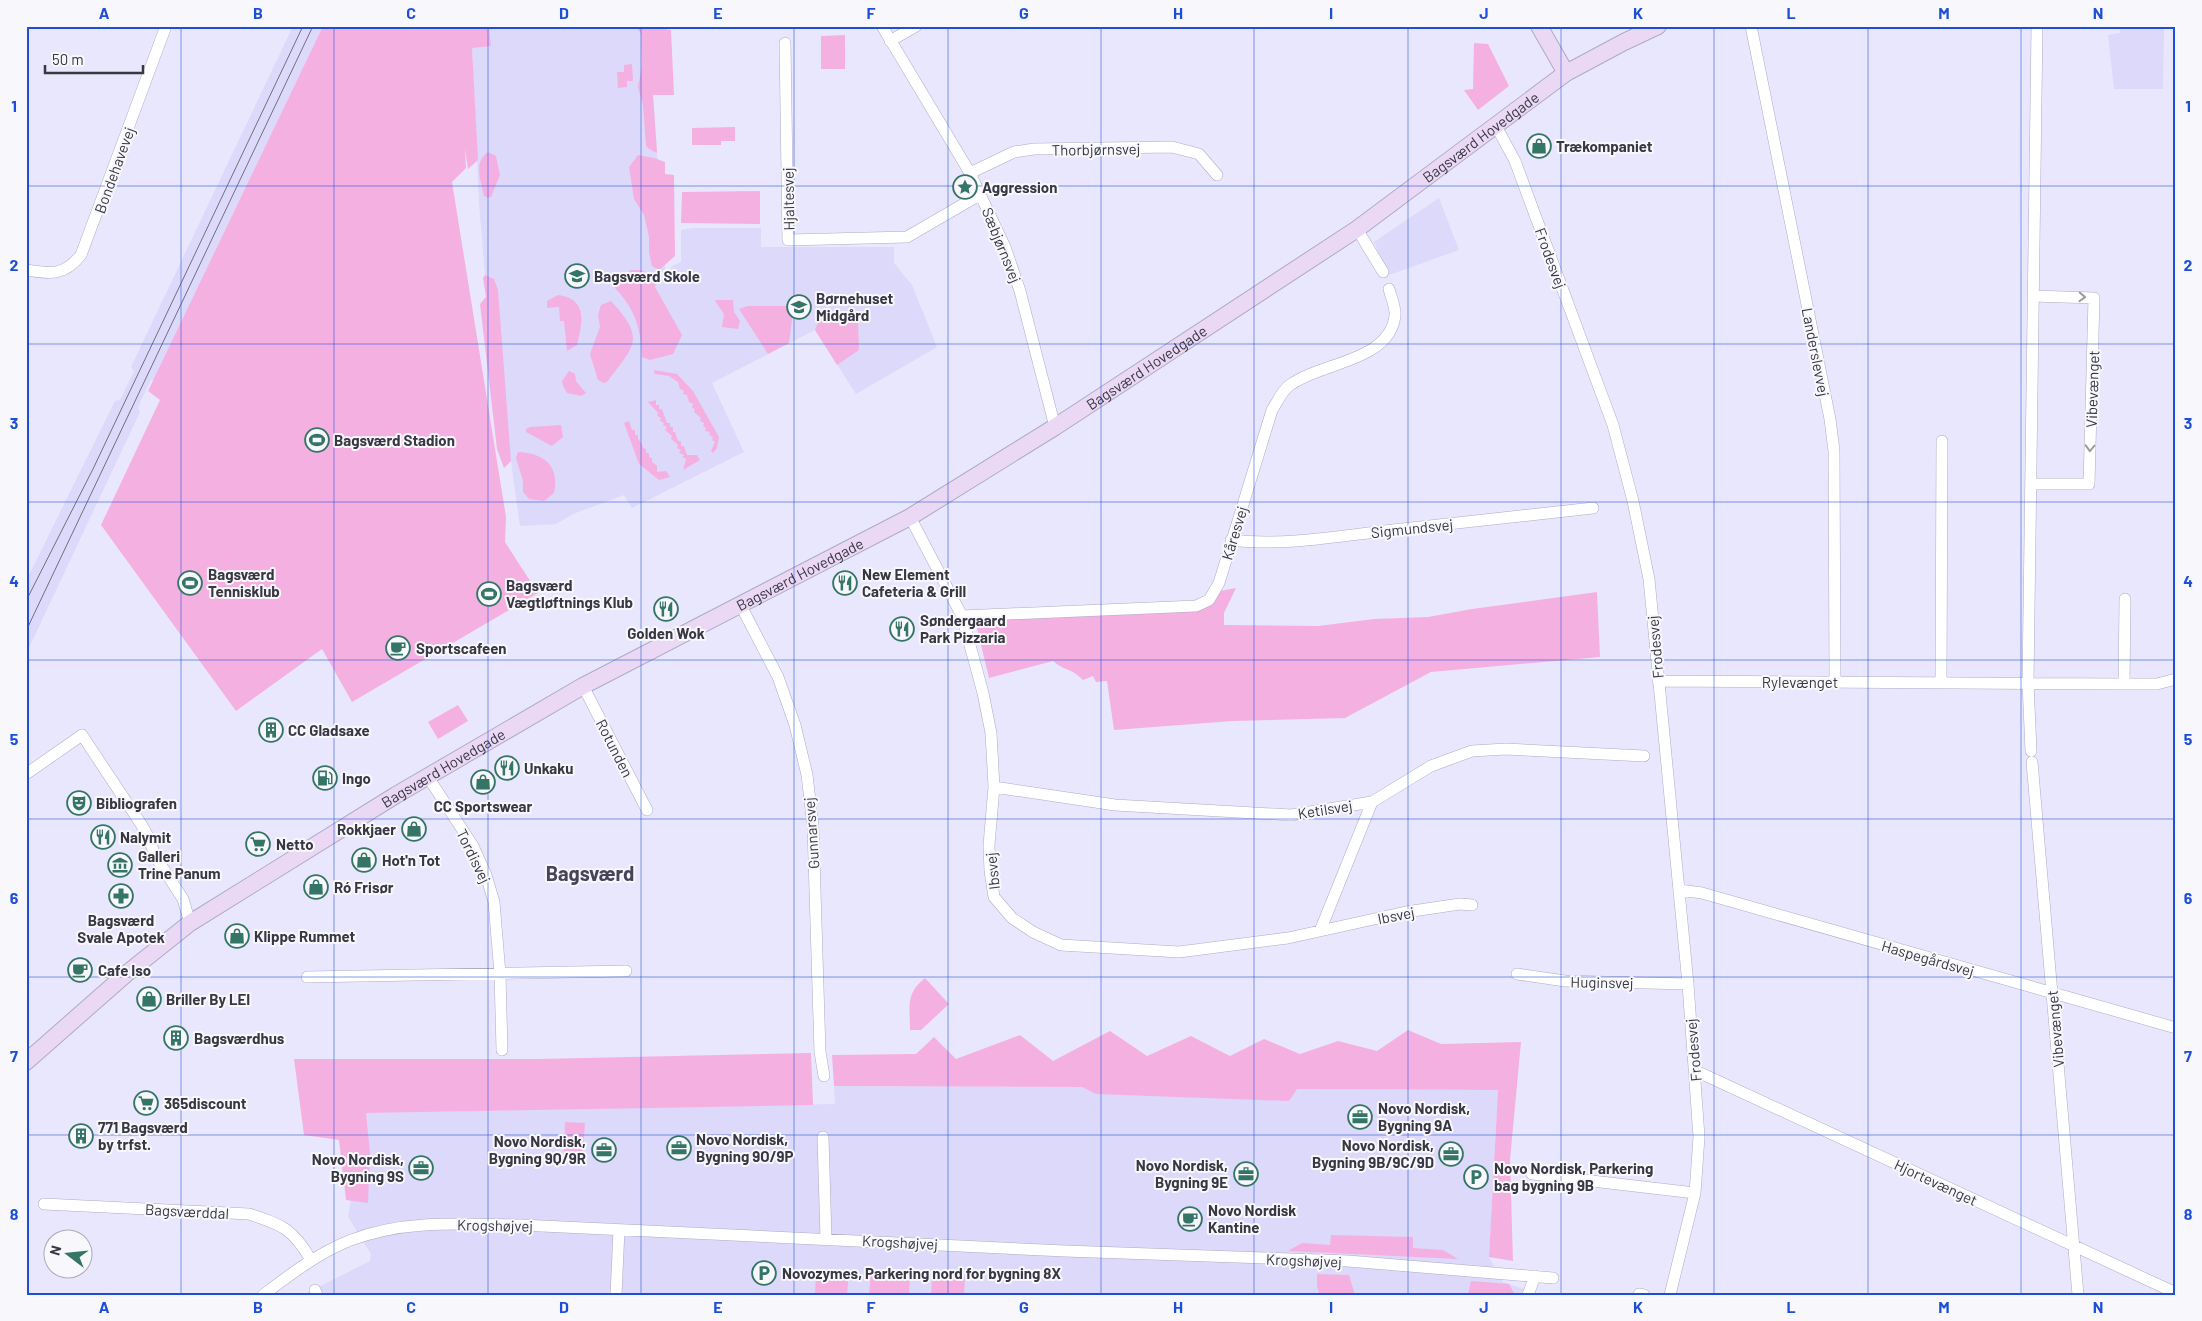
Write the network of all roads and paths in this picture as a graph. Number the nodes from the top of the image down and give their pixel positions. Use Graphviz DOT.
graph roads {
  1 [pos="166,26"];
  2 [pos="882,26"];
  3 [pos="916,26"];
  4 [pos="1539,26"];
  5 [pos="1658,26"];
  6 [pos="1751,26"];
  7 [pos="2037,26"];
  8 [pos="890,41"];
  9 [pos="785,43"];
  10 [pos="1566,73"];
  11 [pos="1496,126"];
  12 [pos="970,173"];
  13 [pos="1217,175"];
  14 [pos="981,194"];
  15 [pos="1357,229"];
  16 [pos="26,270"];
  17 [pos="1383,272"];
  18 [pos="1389,289"];
  19 [pos="2033,296"];
  20 [pos="1056,427"];
  21 [pos="1942,441"];
  22 [pos="2031,484"];
  23 [pos="1593,508"];
  24 [pos="910,517"];
  25 [pos="1231,540"];
  26 [pos="2125,599"];
  27 [pos="740,604"];
  28 [pos="962,616"];
  29 [pos="2176,679"];
  30 [pos="1658,680"];
  31 [pos="1835,682"];
  32 [pos="1941,682"];
  33 [pos="2028,683"];
  34 [pos="2124,684"];
  35 [pos="583,686"];
  36 [pos="1644,756"];
  37 [pos="26,774"];
  38 [pos="428,777"];
  39 [pos="994,787"];
  40 [pos="1372,802"];
  41 [pos="647,810"];
  42 [pos="1679,890"];
  43 [pos="1472,906"];
  44 [pos="190,923"];
  45 [pos="1320,931"];
  46 [pos="626,970"];
  47 [pos="500,974"];
  48 [pos="1517,974"];
  49 [pos="307,977"];
  50 [pos="1688,984"];
  51 [pos="2052,993"];
  52 [pos="2176,1028"];
  53 [pos="502,1050"];
  54 [pos="26,1062"];
  55 [pos="1696,1071"];
  56 [pos="824,1076"];
  57 [pos="823,1137"];
  58 [pos="1532,1174"];
  59 [pos="1695,1193"];
  60 [pos="44,1204"];
  61 [pos="619,1230"];
  62 [pos="826,1239"];
  63 [pos="2074,1246"];
  64 [pos="311,1260"];
  65 [pos="1535,1276"];
  66 [pos="1553,1278"];
  67 [pos="2176,1293"];
  68 [pos="263,1295"];
  69 [pos="616,1295"];
  70 [pos="1528,1295"];
  71 [pos="1670,1295"];
  72 [pos="2078,1295"];
  1 -- 16 [label="street, Bondehavevej"];
  2 -- 8 [label="street, Sæbjørnsvej"];
  3 -- 8 [label="street"];
  4 -- 10 [label="street"];
  5 -- 10 [label="street, Bagsværd Hovedgade"];
  6 -- 31 [label="street, Landerslevvej"];
  7 -- 19 [label="street, Vibevænget"];
  8 -- 12 [label="street, Sæbjørnsvej"];
  9 -- 14 [label="street, Hjaltesvej"];
  10 -- 11 [label="street, Bagsværd Hovedgade"];
  11 -- 15 [label="street, Bagsværd Hovedgade"];
  11 -- 30 [label="street, Frodesvej"];
  12 -- 13 [label="street, Thorbjørnsvej"];
  12 -- 14 [label="street, Sæbjørnsvej"];
  14 -- 20 [label="street, Sæbjørnsvej"];
  15 -- 17 [label="street"];
  15 -- 20 [label="street, Bagsværd Hovedgade"];
  18 -- 25 [label="street, Kåresvej"];
  19 -- 22 [label="street, Vibevænget"];
  19 -- 22 [label="street, Vibevænget, one-way"];
  20 -- 24 [label="street, Bagsværd Hovedgade"];
  21 -- 32 [label="street"];
  22 -- 33 [label="street, Vibevænget"];
  23 -- 25 [label="street, Sigmundsvej"];
  24 -- 27 [label="street, Bagsværd Hovedgade"];
  24 -- 28 [label="street, Ibsvej"];
  25 -- 28 [label="street, Kåresvej"];
  26 -- 34 [label="street"];
  27 -- 35 [label="street, Bagsværd Hovedgade"];
  27 -- 56 [label="street, Gunnarsvej"];
  28 -- 39 [label="street, Ibsvej"];
  29 -- 34 [label="street, Rylevænget"];
  30 -- 31 [label="street, Rylevænget"];
  30 -- 42 [label="street, Frodesvej"];
  31 -- 32 [label="street, Rylevænget"];
  32 -- 33 [label="street, Rylevænget"];
  33 -- 34 [label="street, Rylevænget"];
  33 -- 51 [label="street, Vibevænget"];
  35 -- 38 [label="street, Bagsværd Hovedgade"];
  35 -- 41 [label="street, Rotunden"];
  36 -- 40 [label="street, Ketilsvej"];
  37 -- 44 [label="street"];
  38 -- 44 [label="street, Bagsværd Hovedgade"];
  38 -- 47 [label="street, Tordisvej"];
  39 -- 40 [label="street, Ketilsvej"];
  39 -- 45 [label="street, Ibsvej"];
  40 -- 45 [label="street"];
  42 -- 50 [label="street, Frodesvej"];
  42 -- 51 [label="street, Haspegårdsvej"];
  43 -- 45 [label="street, Ibsvej"];
  44 -- 54 [label="street, Bagsværd Hovedgade"];
  46 -- 47 [label="street"];
  47 -- 49 [label="street"];
  47 -- 53 [label="street, Tordisvej"];
  48 -- 50 [label="street, Huginsvej"];
  50 -- 55 [label="street, Frodesvej"];
  51 -- 52 [label="street, Haspegårdsvej"];
  51 -- 63 [label="street, Vibevænget"];
  55 -- 59 [label="street, Frodesvej"];
  55 -- 63 [label="street, Hjortevænget"];
  57 -- 62 [label="street"];
  58 -- 59 [label="street"];
  59 -- 71 [label="street, Frodesvej"];
  60 -- 64 [label="street, Bagsværddal"];
  61 -- 62 [label="street, Krogshøjvej"];
  61 -- 64 [label="street, Krogshøjvej"];
  61 -- 69 [label="street"];
  62 -- 65 [label="street, Krogshøjvej"];
  63 -- 67 [label="street, Hjortevænget"];
  63 -- 72 [label="street, Vibevænget"];
  64 -- 68 [label="street, Krogshøjvej"];
  65 -- 66 [label="street, Krogshøjvej"];
  65 -- 70 [label="street"];
}
